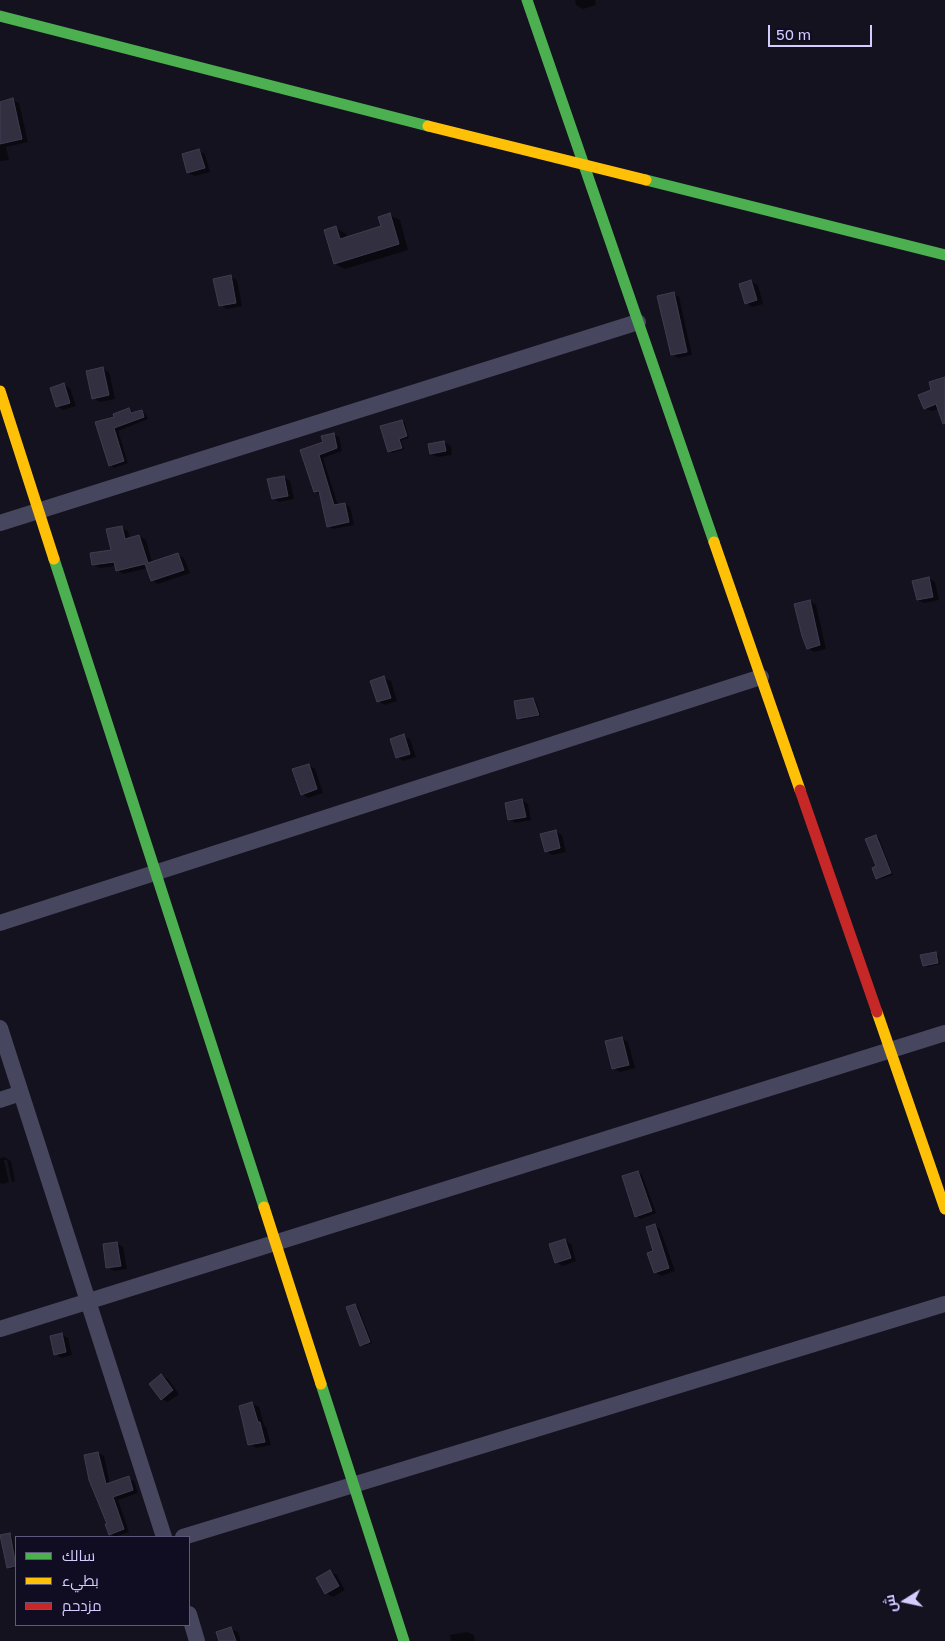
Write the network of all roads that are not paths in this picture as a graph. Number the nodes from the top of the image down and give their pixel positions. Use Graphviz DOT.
graph roads {
  1 [pos="527,0"];
  2 [pos="0,16"];
  3 [pos="584,164"];
  4 [pos="945,255"];
  5 [pos="638,322"];
  6 [pos="0,391"];
  7 [pos="39,511"];
  8 [pos="0,523"];
  9 [pos="761,678"];
  10 [pos="156,872"];
  11 [pos="0,923"];
  12 [pos="0,1028"];
  13 [pos="945,1033"];
  14 [pos="890,1050"];
  15 [pos="21,1093"];
  16 [pos="0,1100"];
  17 [pos="945,1209"];
  18 [pos="275,1242"];
  19 [pos="88,1301"];
  20 [pos="945,1304"];
  21 [pos="0,1328"];
  22 [pos="354,1485"];
  23 [pos="164,1536"];
  24 [pos="186,1536"];
  25 [pos="190,1617"];
  26 [pos="198,1641"];
  27 [pos="404,1641"];
  1 -- 3 [label="street"];
  2 -- 3 [label="street"];
  3 -- 4 [label="street"];
  3 -- 5 [label="street"];
  5 -- 7 [label="street"];
  5 -- 9 [label="street"];
  6 -- 7 [label="street"];
  7 -- 8 [label="street"];
  7 -- 10 [label="street"];
  9 -- 10 [label="street"];
  9 -- 14 [label="street"];
  10 -- 11 [label="street"];
  10 -- 18 [label="street"];
  12 -- 15 [label="street"];
  13 -- 14 [label="street"];
  14 -- 17 [label="street"];
  14 -- 18 [label="street"];
  15 -- 16 [label="street"];
  15 -- 19 [label="street"];
  18 -- 19 [label="street"];
  18 -- 22 [label="street"];
  19 -- 21 [label="street"];
  19 -- 23 [label="street"];
  20 -- 22 [label="street"];
  22 -- 24 [label="street"];
  22 -- 27 [label="street"];
  25 -- 26 [label="street"];
}
